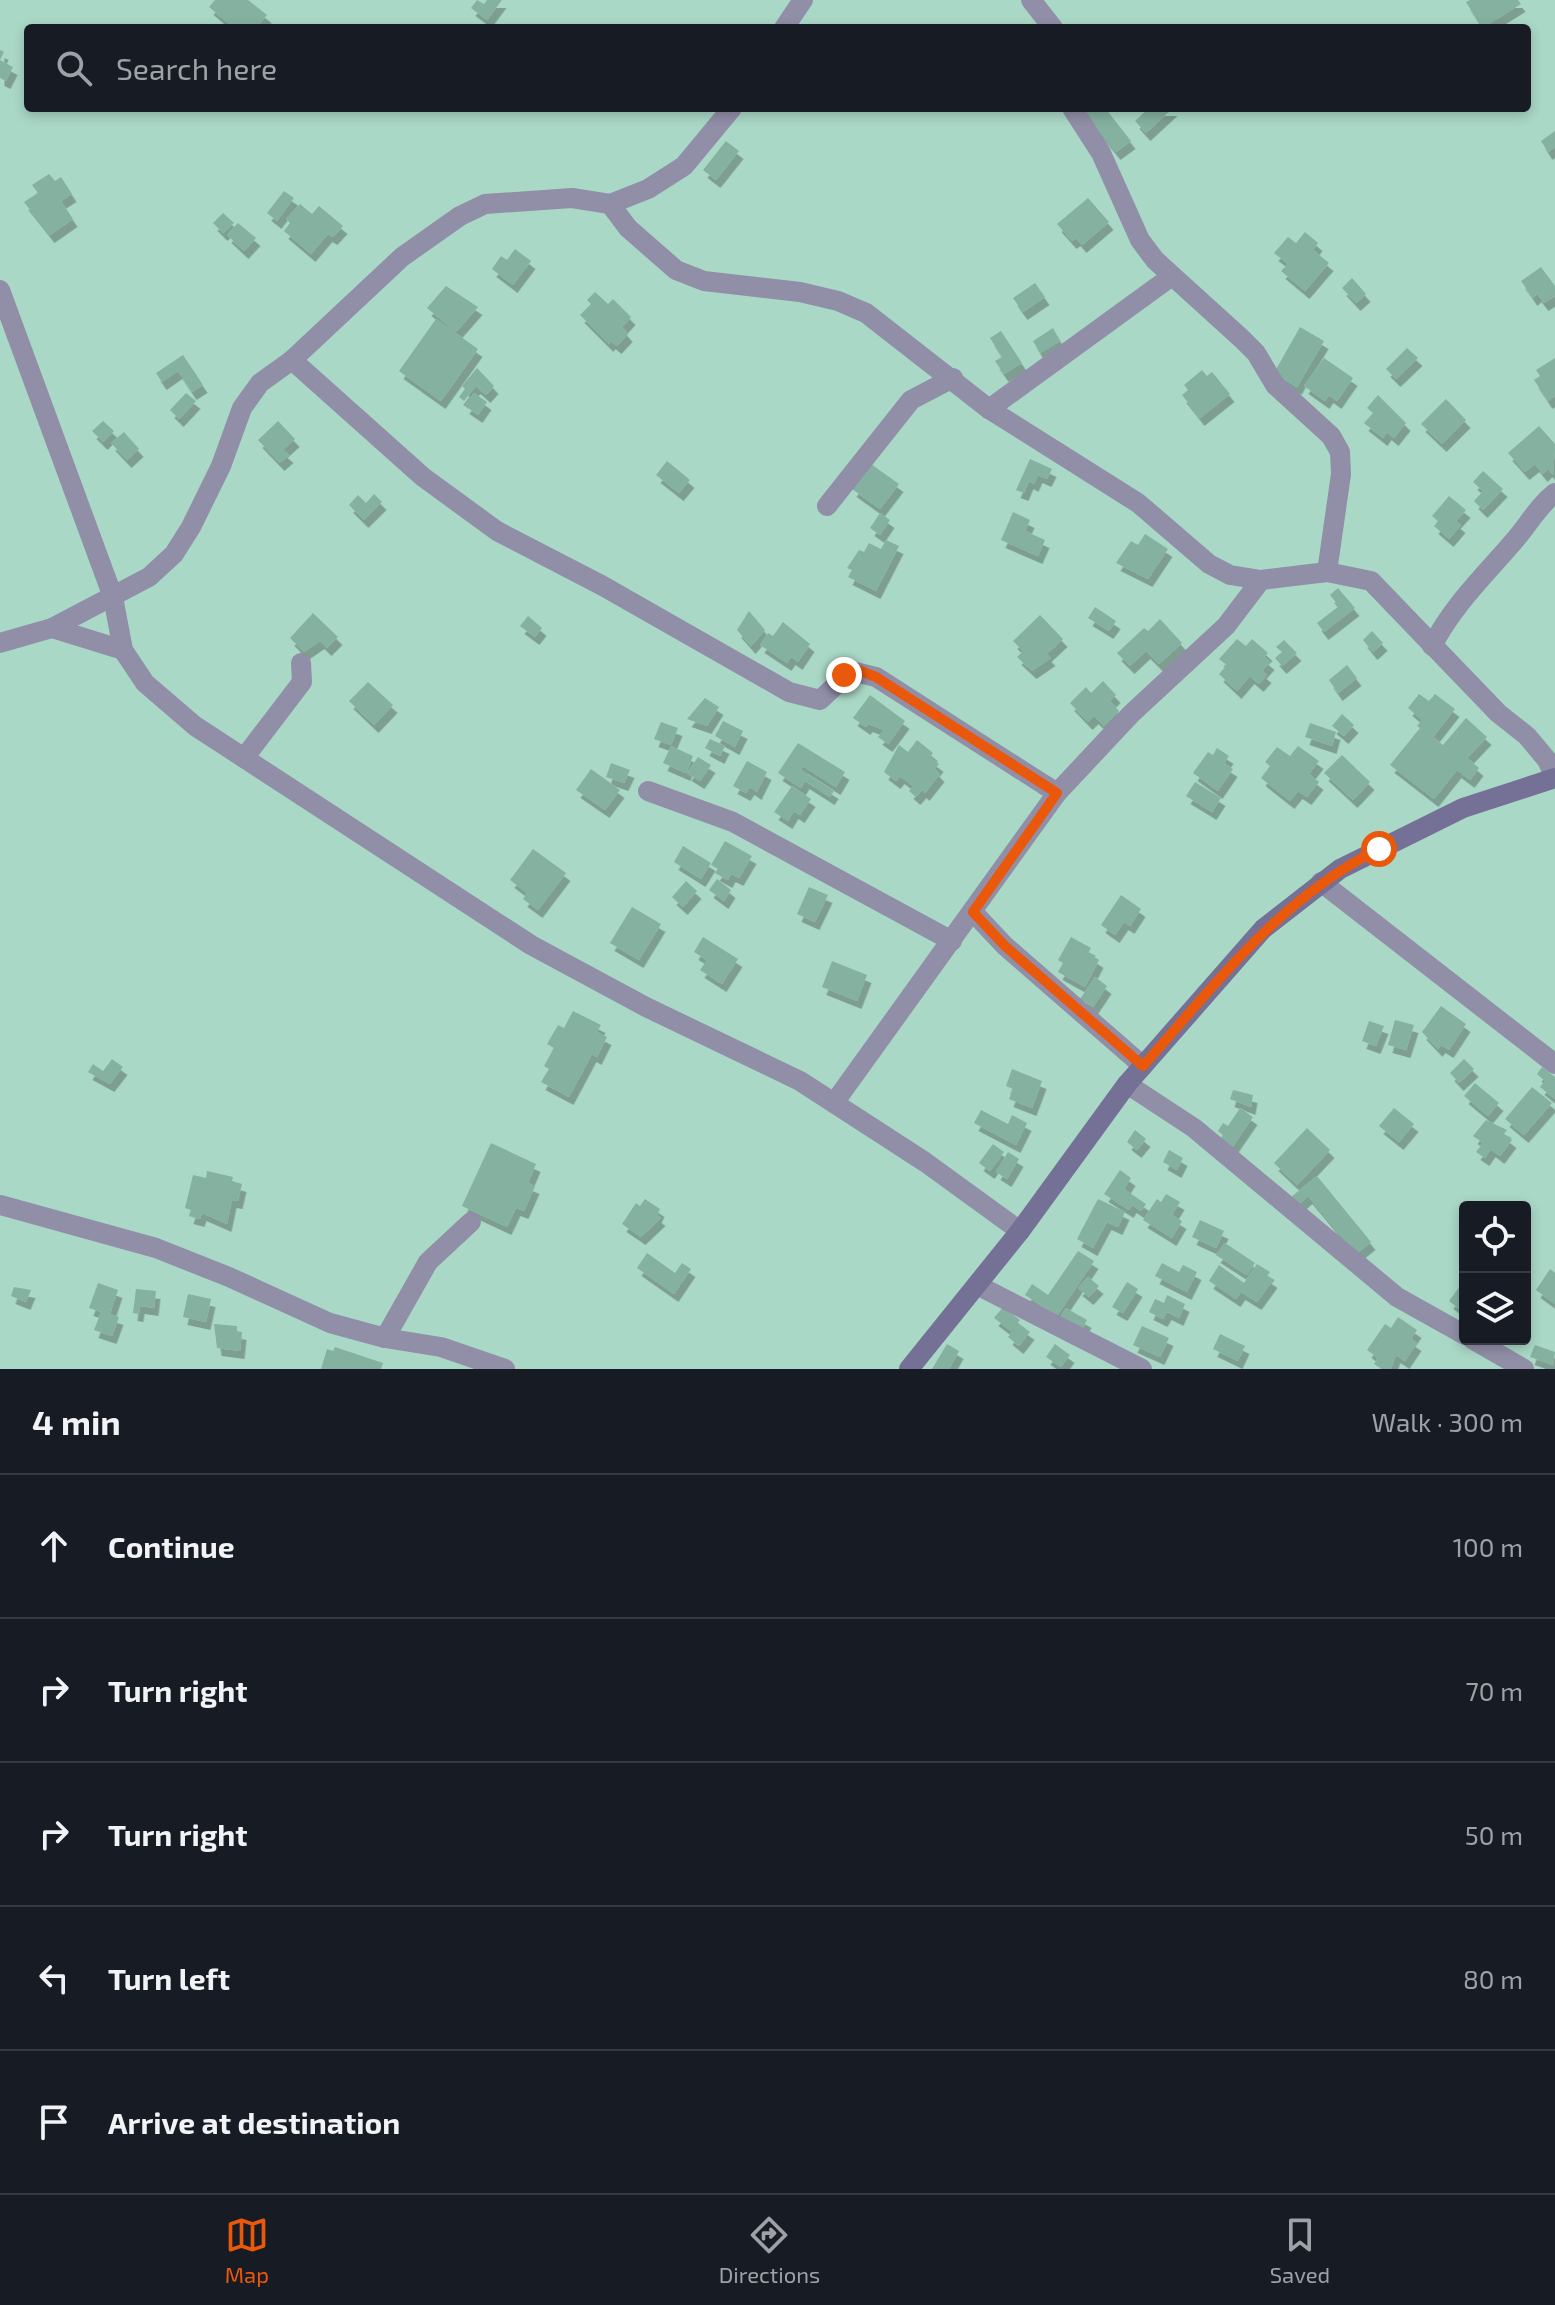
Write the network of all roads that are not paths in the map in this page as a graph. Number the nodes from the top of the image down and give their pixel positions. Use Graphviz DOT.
graph roads {
  1 [pos="803,0"];
  2 [pos="1031,0"];
  3 [pos="787,24"];
  4 [pos="1050,24"];
  5 [pos="729,112"];
  6 [pos="1075,112"];
  7 [pos="610,204"];
  8 [pos="1172,276"];
  9 [pos="0,290"];
  10 [pos="292,360"];
  11 [pos="953,378"];
  12 [pos="989,409"];
  13 [pos="1555,493"];
  14 [pos="827,506"];
  15 [pos="1327,572"];
  16 [pos="1261,580"];
  17 [pos="113,597"];
  18 [pos="52,628"];
  19 [pos="0,643"];
  20 [pos="1432,646"];
  21 [pos="123,650"];
  22 [pos="301,663"];
  23 [pos="244,758"];
  24 [pos="1555,778"];
  25 [pos="648,791"];
  26 [pos="1057,793"];
  27 [pos="1321,882"];
  28 [pos="973,912"];
  29 [pos="952,941"];
  30 [pos="1555,1064"];
  31 [pos="1143,1066"];
  32 [pos="1127,1084"];
  33 [pos="834,1103"];
  34 [pos="0,1205"];
  35 [pos="471,1222"];
  36 [pos="1020,1231"];
  37 [pos="977,1285"];
  38 [pos="1459,1332"];
  39 [pos="385,1338"];
  40 [pos="1482,1345"];
  41 [pos="505,1369"];
  42 [pos="909,1369"];
  43 [pos="1142,1369"];
  44 [pos="1524,1369"];
  1 -- 3 [label="street"];
  2 -- 4 [label="street"];
  5 -- 7 [label="street"];
  6 -- 8 [label="street"];
  7 -- 10 [label="street"];
  7 -- 11 [label="street"];
  8 -- 12 [label="street"];
  8 -- 15 [label="street"];
  9 -- 17 [label="street"];
  10 -- 17 [label="street"];
  10 -- 26 [label="street"];
  11 -- 12 [label="street"];
  11 -- 14 [label="street"];
  12 -- 16 [label="street"];
  13 -- 20 [label="street"];
  15 -- 16 [label="street"];
  15 -- 20 [label="street"];
  16 -- 26 [label="street"];
  17 -- 18 [label="street"];
  17 -- 21 [label="street"];
  18 -- 19 [label="street"];
  18 -- 21 [label="street"];
  20 -- 24 [label="street"];
  21 -- 23 [label="street"];
  22 -- 23 [label="street"];
  23 -- 33 [label="street"];
  24 -- 27 [label="street"];
  25 -- 29 [label="street"];
  26 -- 28 [label="street"];
  27 -- 30 [label="street"];
  27 -- 31 [label="street"];
  28 -- 29 [label="street"];
  28 -- 31 [label="street"];
  29 -- 33 [label="street"];
  31 -- 32 [label="street"];
  32 -- 36 [label="street"];
  32 -- 38 [label="street"];
  33 -- 36 [label="street"];
  34 -- 39 [label="street"];
  35 -- 39 [label="street"];
  36 -- 37 [label="street"];
  37 -- 42 [label="street"];
  37 -- 43 [label="street"];
  39 -- 41 [label="street"];
  40 -- 44 [label="street"];
}
